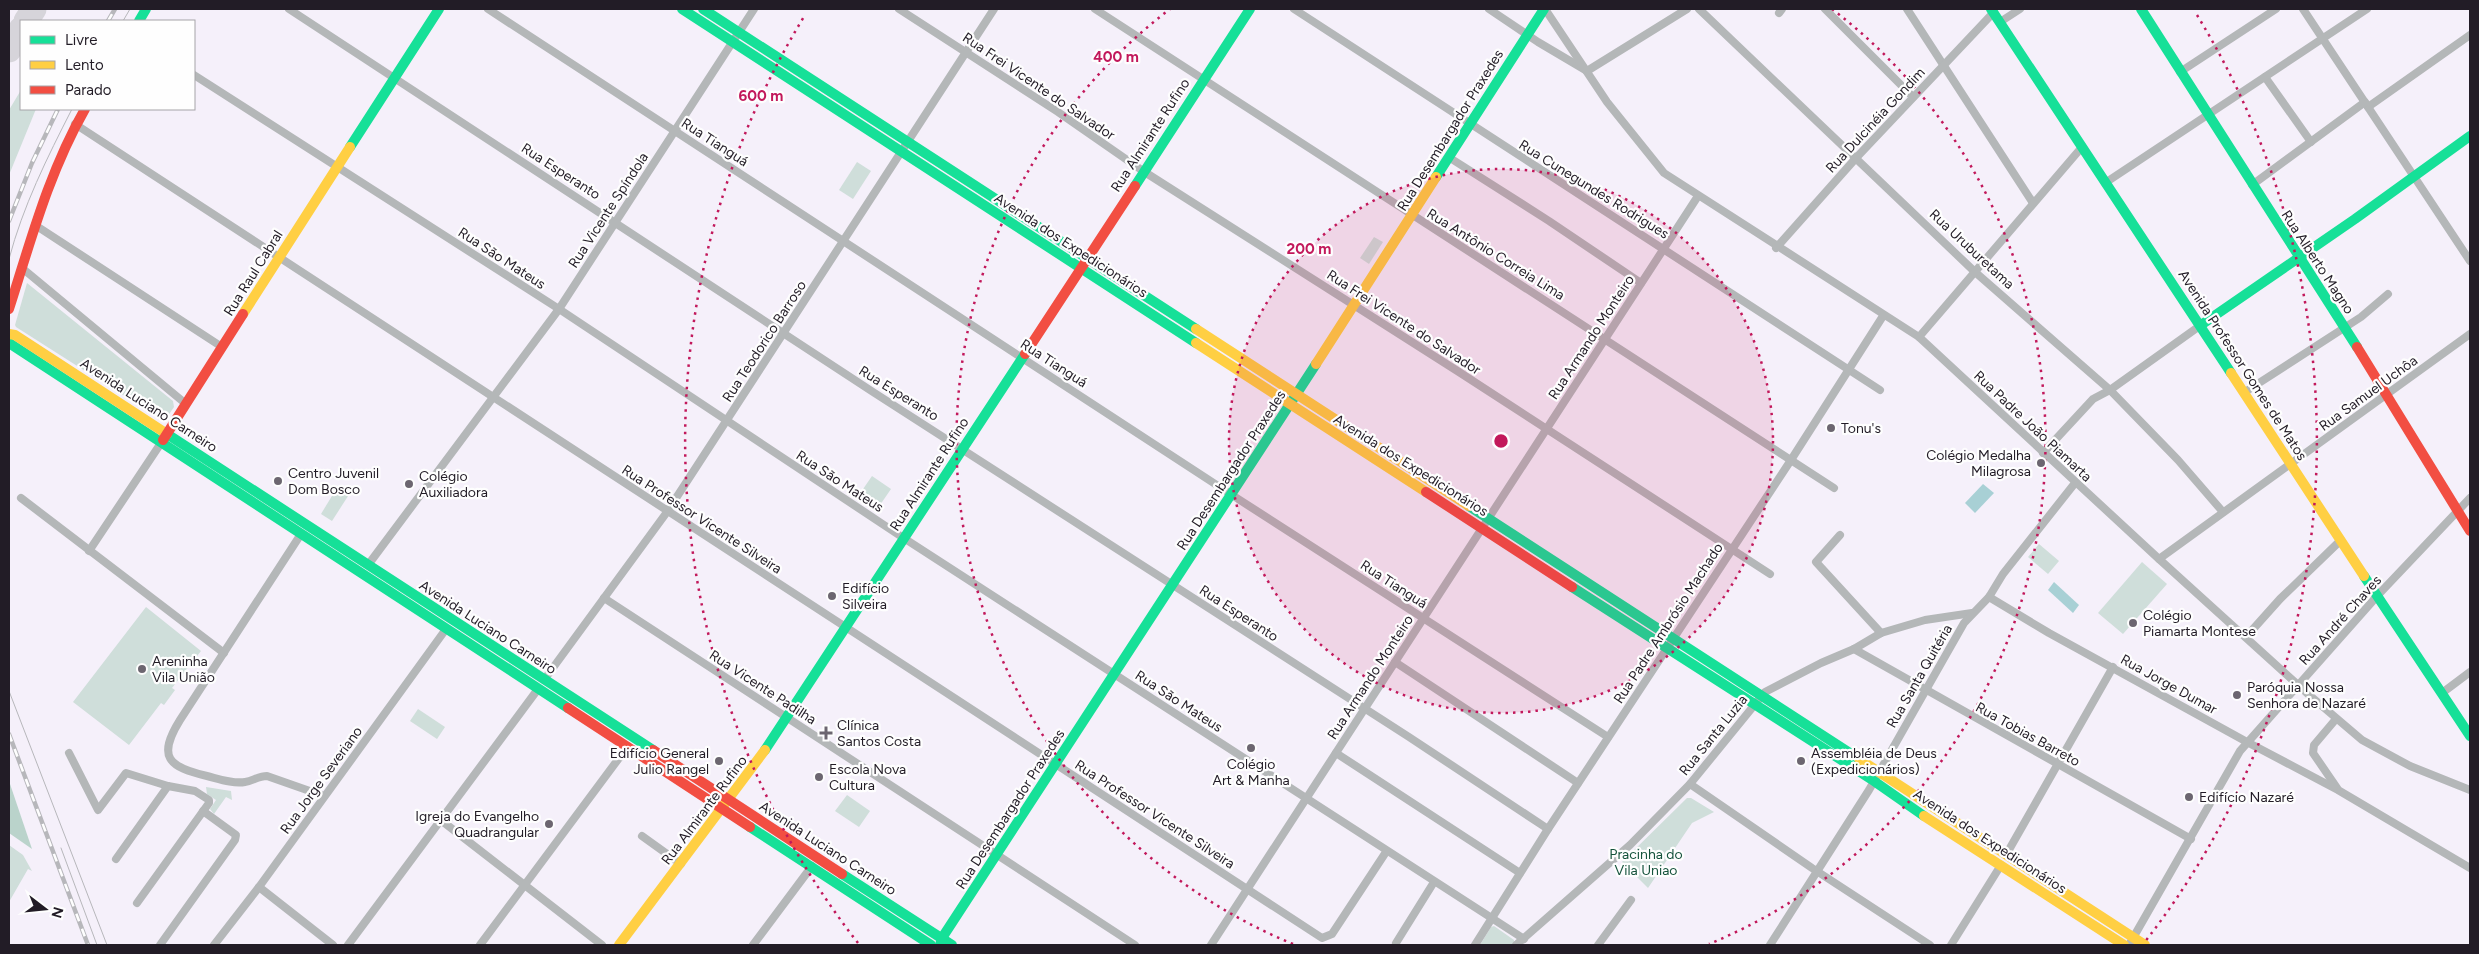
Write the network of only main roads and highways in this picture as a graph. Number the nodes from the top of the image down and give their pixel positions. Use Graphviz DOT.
graph roads {
  1 [pos="146,9"];
  2 [pos="439,9"];
  3 [pos="682,9"];
  4 [pos="703,9"];
  5 [pos="1250,9"];
  6 [pos="1544,9"];
  7 [pos="2145,10"];
  8 [pos="1993,11"];
  9 [pos="140,20"];
  10 [pos="84,110"];
  11 [pos="2470,136"];
  12 [pos="2299,259"];
  13 [pos="1084,262"];
  14 [pos="9,309"];
  15 [pos="2201,325"];
  16 [pos="9,334"];
  17 [pos="9,343"];
  18 [pos="36,348"];
  19 [pos="30,358"];
  20 [pos="1296,395"];
  21 [pos="103,398"];
  22 [pos="1290,404"];
  23 [pos="168,433"];
  24 [pos="161,443"];
  25 [pos="1485,522"];
  26 [pos="2470,531"];
  27 [pos="2470,736"];
  28 [pos="1876,776"];
  29 [pos="730,800"];
  30 [pos="723,810"];
  31 [pos="869,891"];
  32 [pos="863,900"];
  33 [pos="941,942"];
  34 [pos="2132,942"];
  35 [pos="619,945"];
  36 [pos="931,945"];
  37 [pos="952,945"];
  38 [pos="2124,945"];
  39 [pos="2145,945"];
  1 -- 9 [label="main road"];
  2 -- 23 [label="main road, Rua Raul Cabral"];
  3 -- 13 [label="main road, Avenida dos Expedicionários"];
  4 -- 13 [label="main road, Avenida dos Expedicionários"];
  5 -- 13 [label="main road, Rua Almirante Rufino"];
  6 -- 20 [label="main road, Rua Desembargador Praxedes"];
  7 -- 12 [label="main road, Rua Alberto Magno"];
  8 -- 15 [label="main road, Avenida Professor Gomes de Matos"];
  10 -- 14 [label="main road"];
  11 -- 12 [label="main road"];
  12 -- 15 [label="main road"];
  12 -- 26 [label="main road, Rua Alberto Magno"];
  13 -- 20 [label="main road, Avenida dos Expedicionários"];
  13 -- 22 [label="main road, Avenida dos Expedicionários"];
  13 -- 29 [label="main road, Rua Almirante Rufino"];
  15 -- 27 [label="main road, Avenida Professor Gomes de Matos"];
  16 -- 18 [label="main road, Avenida Luciano Carneiro"];
  17 -- 19 [label="main road, Avenida Luciano Carneiro"];
  18 -- 19 [label="main road"];
  18 -- 21 [label="main road, Avenida Luciano Carneiro"];
  19 -- 21 [label="main road, Avenida Luciano Carneiro"];
  20 -- 22 [label="main road, Rua Desembargador Praxedes"];
  20 -- 25 [label="main road, Avenida dos Expedicionários"];
  21 -- 23 [label="main road, Avenida Luciano Carneiro"];
  21 -- 24 [label="main road, Avenida Luciano Carneiro"];
  22 -- 25 [label="main road, Avenida dos Expedicionários"];
  22 -- 33 [label="main road, Rua Desembargador Praxedes"];
  23 -- 24 [label="main road, Rua Raul Cabral"];
  23 -- 29 [label="main road, Avenida Luciano Carneiro"];
  24 -- 30 [label="main road, Avenida Luciano Carneiro"];
  25 -- 28 [label="main road, Avenida dos Expedicionários"];
  25 -- 28 [label="main road, Avenida dos Expedicionários"];
  28 -- 34 [label="main road, Avenida dos Expedicionários"];
  28 -- 38 [label="main road, Avenida dos Expedicionários"];
  29 -- 30 [label="main road, Rua Almirante Rufino"];
  29 -- 31 [label="main road, Avenida Luciano Carneiro"];
  30 -- 32 [label="main road, Avenida Luciano Carneiro"];
  30 -- 35 [label="main road, Rua Almirante Rufino"];
  31 -- 32 [label="main road"];
  31 -- 33 [label="main road, Avenida Luciano Carneiro"];
  32 -- 36 [label="main road, Avenida Luciano Carneiro"];
  33 -- 37 [label="main road, Avenida Luciano Carneiro"];
  34 -- 39 [label="main road, Avenida dos Expedicionários"];
}
